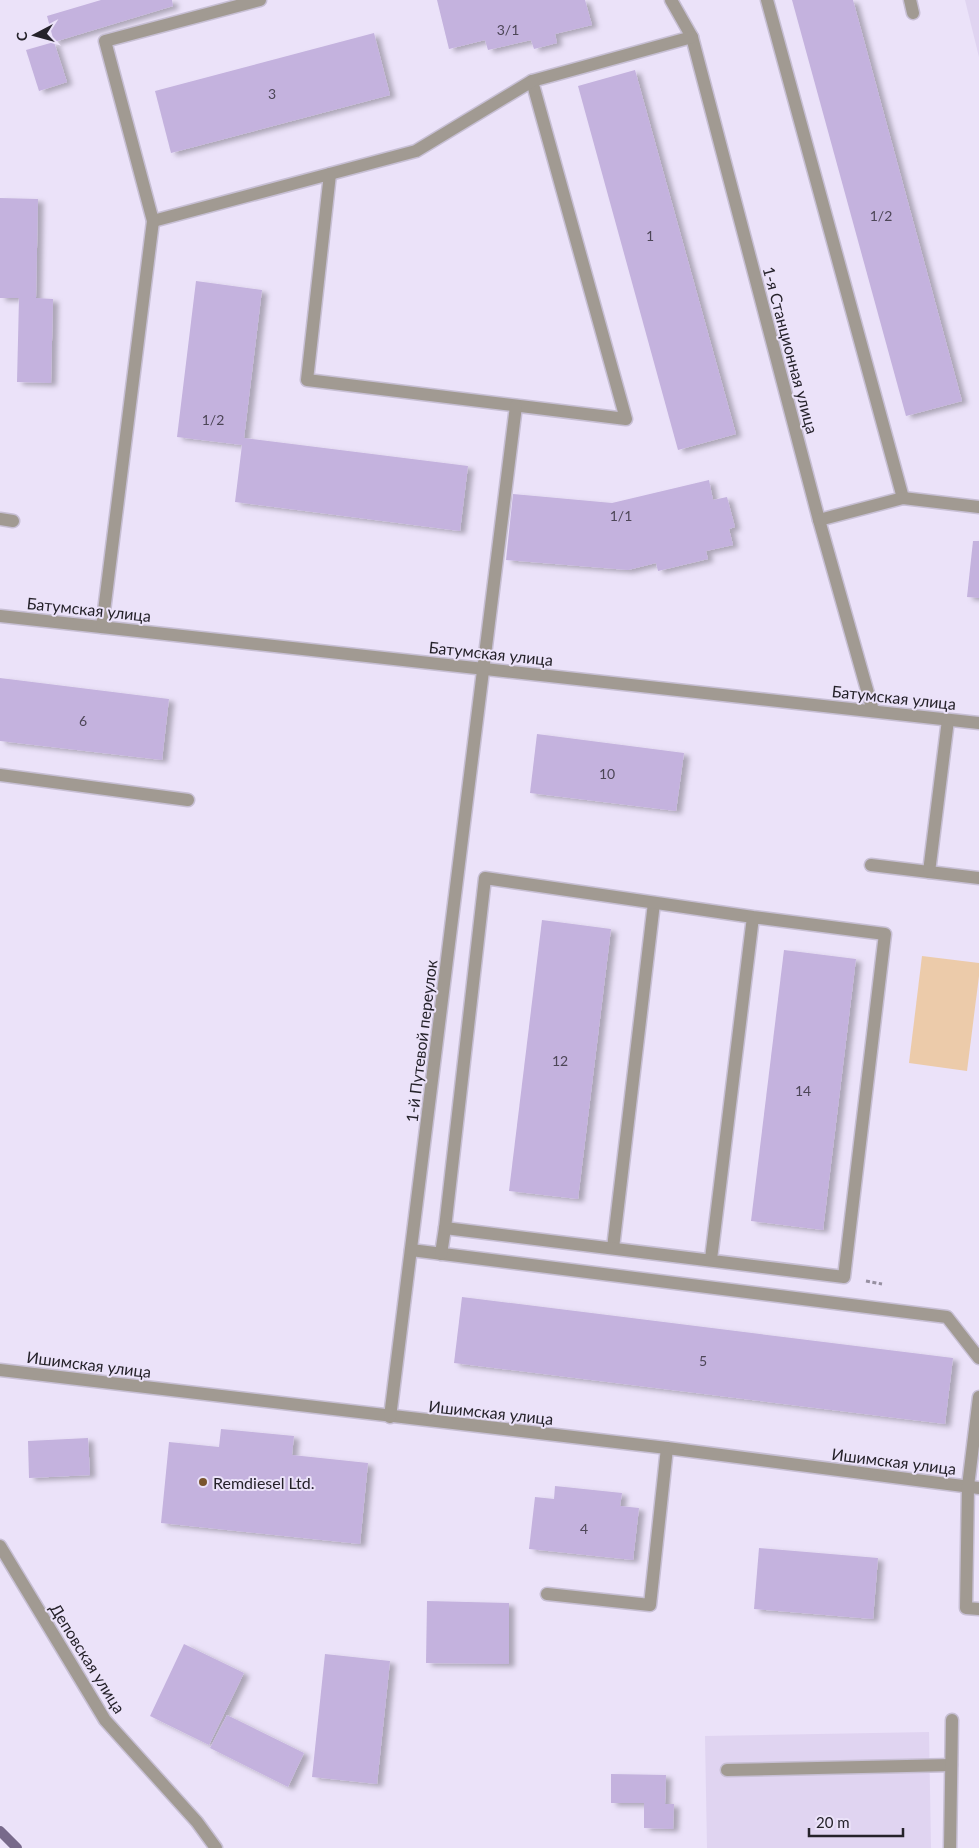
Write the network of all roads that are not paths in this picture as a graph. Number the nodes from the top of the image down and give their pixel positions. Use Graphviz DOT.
graph roads {
  1 [pos="260,0"];
  2 [pos="671,0"];
  3 [pos="767,0"];
  4 [pos="910,0"];
  5 [pos="913,13"];
  6 [pos="692,37"];
  7 [pos="532,81"];
  8 [pos="330,174"];
  9 [pos="153,221"];
  10 [pos="516,406"];
  11 [pos="903,498"];
  12 [pos="979,507"];
  13 [pos="818,520"];
  14 [pos="0,616"];
  15 [pos="102,627"];
  16 [pos="483,668"];
  17 [pos="874,712"];
  18 [pos="948,720"];
  19 [pos="979,723"];
  20 [pos="0,775"];
  21 [pos="188,800"];
  22 [pos="871,865"];
  23 [pos="929,872"];
  24 [pos="979,878"];
  25 [pos="654,903"];
  26 [pos="753,917"];
  27 [pos="445,1228"];
  28 [pos="613,1248"];
  29 [pos="411,1250"];
  30 [pos="440,1254"];
  31 [pos="711,1260"];
  32 [pos="979,1358"];
  33 [pos="0,1370"];
  34 [pos="979,1397"];
  35 [pos="390,1417"];
  36 [pos="667,1448"];
  37 [pos="974,1487"];
  38 [pos="0,1546"];
  39 [pos="547,1594"];
  40 [pos="979,1609"];
  41 [pos="952,1720"];
  42 [pos="951,1765"];
  43 [pos="726,1770"];
  44 [pos="216,1848"];
  45 [pos="950,1848"];
  1 -- 9 [label="street"];
  2 -- 6 [label="street, 1-я Станционная улица"];
  3 -- 11 [label="street"];
  4 -- 5 [label="street"];
  6 -- 7 [label="street"];
  6 -- 13 [label="street, 1-я Станционная улица"];
  7 -- 8 [label="street"];
  7 -- 10 [label="street"];
  8 -- 9 [label="street"];
  8 -- 10 [label="street"];
  9 -- 15 [label="street"];
  10 -- 16 [label="street, 1-й Путевой переулок"];
  11 -- 12 [label="street"];
  11 -- 13 [label="street"];
  13 -- 17 [label="street, 1-я Станционная улица"];
  14 -- 15 [label="street, Батумская улица"];
  15 -- 16 [label="street, Батумская улица"];
  16 -- 17 [label="street, Батумская улица"];
  16 -- 29 [label="street, 1-й Путевой переулок"];
  17 -- 18 [label="street, Батумская улица"];
  18 -- 19 [label="street, Батумская улица"];
  18 -- 23 [label="street"];
  20 -- 21 [label="street"];
  22 -- 23 [label="street"];
  23 -- 24 [label="street"];
  25 -- 26 [label="street"];
  25 -- 27 [label="street"];
  25 -- 28 [label="street"];
  26 -- 31 [label="street"];
  26 -- 31 [label="street"];
  27 -- 28 [label="street"];
  27 -- 30 [label="street"];
  28 -- 31 [label="street"];
  29 -- 30 [label="street"];
  29 -- 35 [label="street, 1-й Путевой переулок"];
  30 -- 32 [label="street"];
  33 -- 35 [label="street, Ишимская улица"];
  34 -- 37 [label="street"];
  35 -- 36 [label="street, Ишимская улица"];
  36 -- 37 [label="street, Ишимская улица"];
  36 -- 39 [label="street"];
  37 -- 40 [label="street"];
  38 -- 44 [label="street, Деповская улица"];
  41 -- 42 [label="street"];
  42 -- 43 [label="street"];
  42 -- 45 [label="street"];
}
